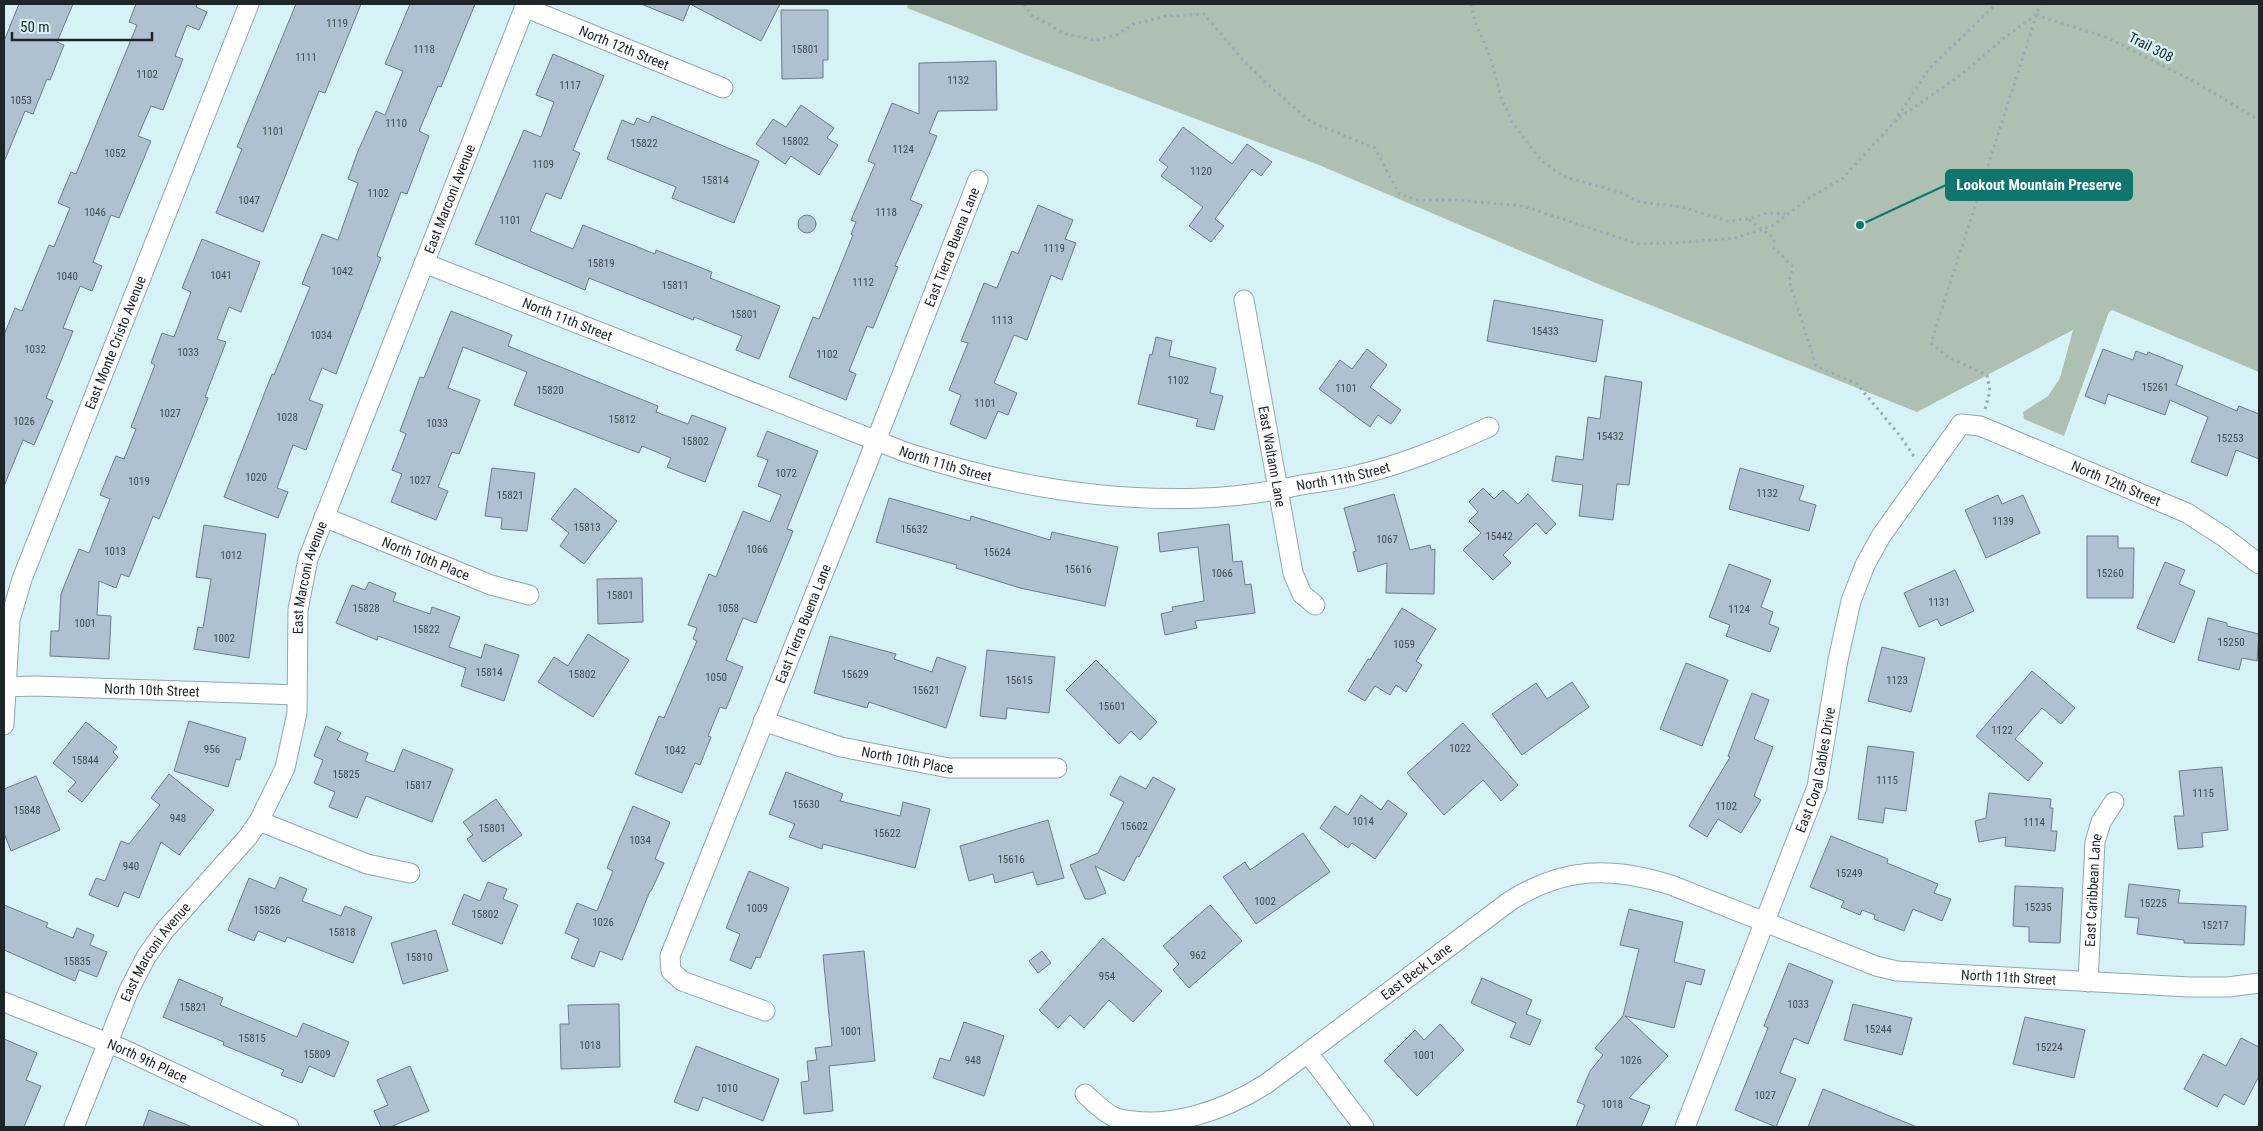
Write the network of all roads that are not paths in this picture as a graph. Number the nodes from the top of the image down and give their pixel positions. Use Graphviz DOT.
graph roads {
  1 [pos="249,4"];
  2 [pos="525,5"];
  3 [pos="723,88"];
  4 [pos="978,180"];
  5 [pos="424,263"];
  6 [pos="1244,300"];
  7 [pos="1970,425"];
  8 [pos="1489,427"];
  9 [pos="876,440"];
  10 [pos="1278,490"];
  11 [pos="324,517"];
  12 [pos="2259,564"];
  13 [pos="529,595"];
  14 [pos="1315,605"];
  15 [pos="5,687"];
  16 [pos="297,695"];
  17 [pos="763,721"];
  18 [pos="4,725"];
  19 [pos="1057,768"];
  20 [pos="2114,802"];
  21 [pos="259,821"];
  22 [pos="410,873"];
  23 [pos="1765,923"];
  24 [pos="2088,982"];
  25 [pos="2259,983"];
  26 [pos="4,1002"];
  27 [pos="765,1011"];
  28 [pos="108,1042"];
  29 [pos="1308,1053"];
  30 [pos="1085,1094"];
  31 [pos="1690,1126"];
  32 [pos="74,1127"];
  33 [pos="289,1127"];
  34 [pos="1364,1127"];
  1 -- 15 [label="street, East Monte Cristo Avenue"];
  2 -- 3 [label="street, North 12th Street"];
  2 -- 5 [label="street, East Marconi Avenue"];
  4 -- 9 [label="street, East Tierra Buena Lane"];
  5 -- 9 [label="street, North 11th Street"];
  5 -- 11 [label="street, East Marconi Avenue"];
  6 -- 10 [label="street, East Waltann Lane"];
  7 -- 12 [label="street, North 12th Street"];
  7 -- 23 [label="street, East Coral Gables Drive"];
  8 -- 10 [label="street, North 11th Street"];
  9 -- 10 [label="street, North 11th Street"];
  9 -- 17 [label="street, East Tierra Buena Lane"];
  10 -- 14 [label="street, East Waltann Lane"];
  11 -- 13 [label="street, North 10th Place"];
  11 -- 16 [label="street, East Marconi Avenue"];
  15 -- 16 [label="street, North 10th Street"];
  15 -- 18 [label="street"];
  16 -- 21 [label="street, East Marconi Avenue"];
  17 -- 19 [label="street, North 10th Place"];
  17 -- 27 [label="street, East Tierra Buena Lane"];
  20 -- 24 [label="street, East Caribbean Lane"];
  21 -- 22 [label="street"];
  21 -- 28 [label="street, East Marconi Avenue"];
  23 -- 24 [label="street, North 11th Street"];
  23 -- 29 [label="street, East Beck Lane"];
  23 -- 31 [label="street, East Coral Gables Drive"];
  24 -- 25 [label="street, North 11th Street"];
  26 -- 28 [label="street, North 9th Place"];
  28 -- 32 [label="street, East Marconi Avenue"];
  28 -- 33 [label="street, North 9th Place"];
  29 -- 30 [label="street, East Beck Lane"];
  29 -- 34 [label="street"];
}
